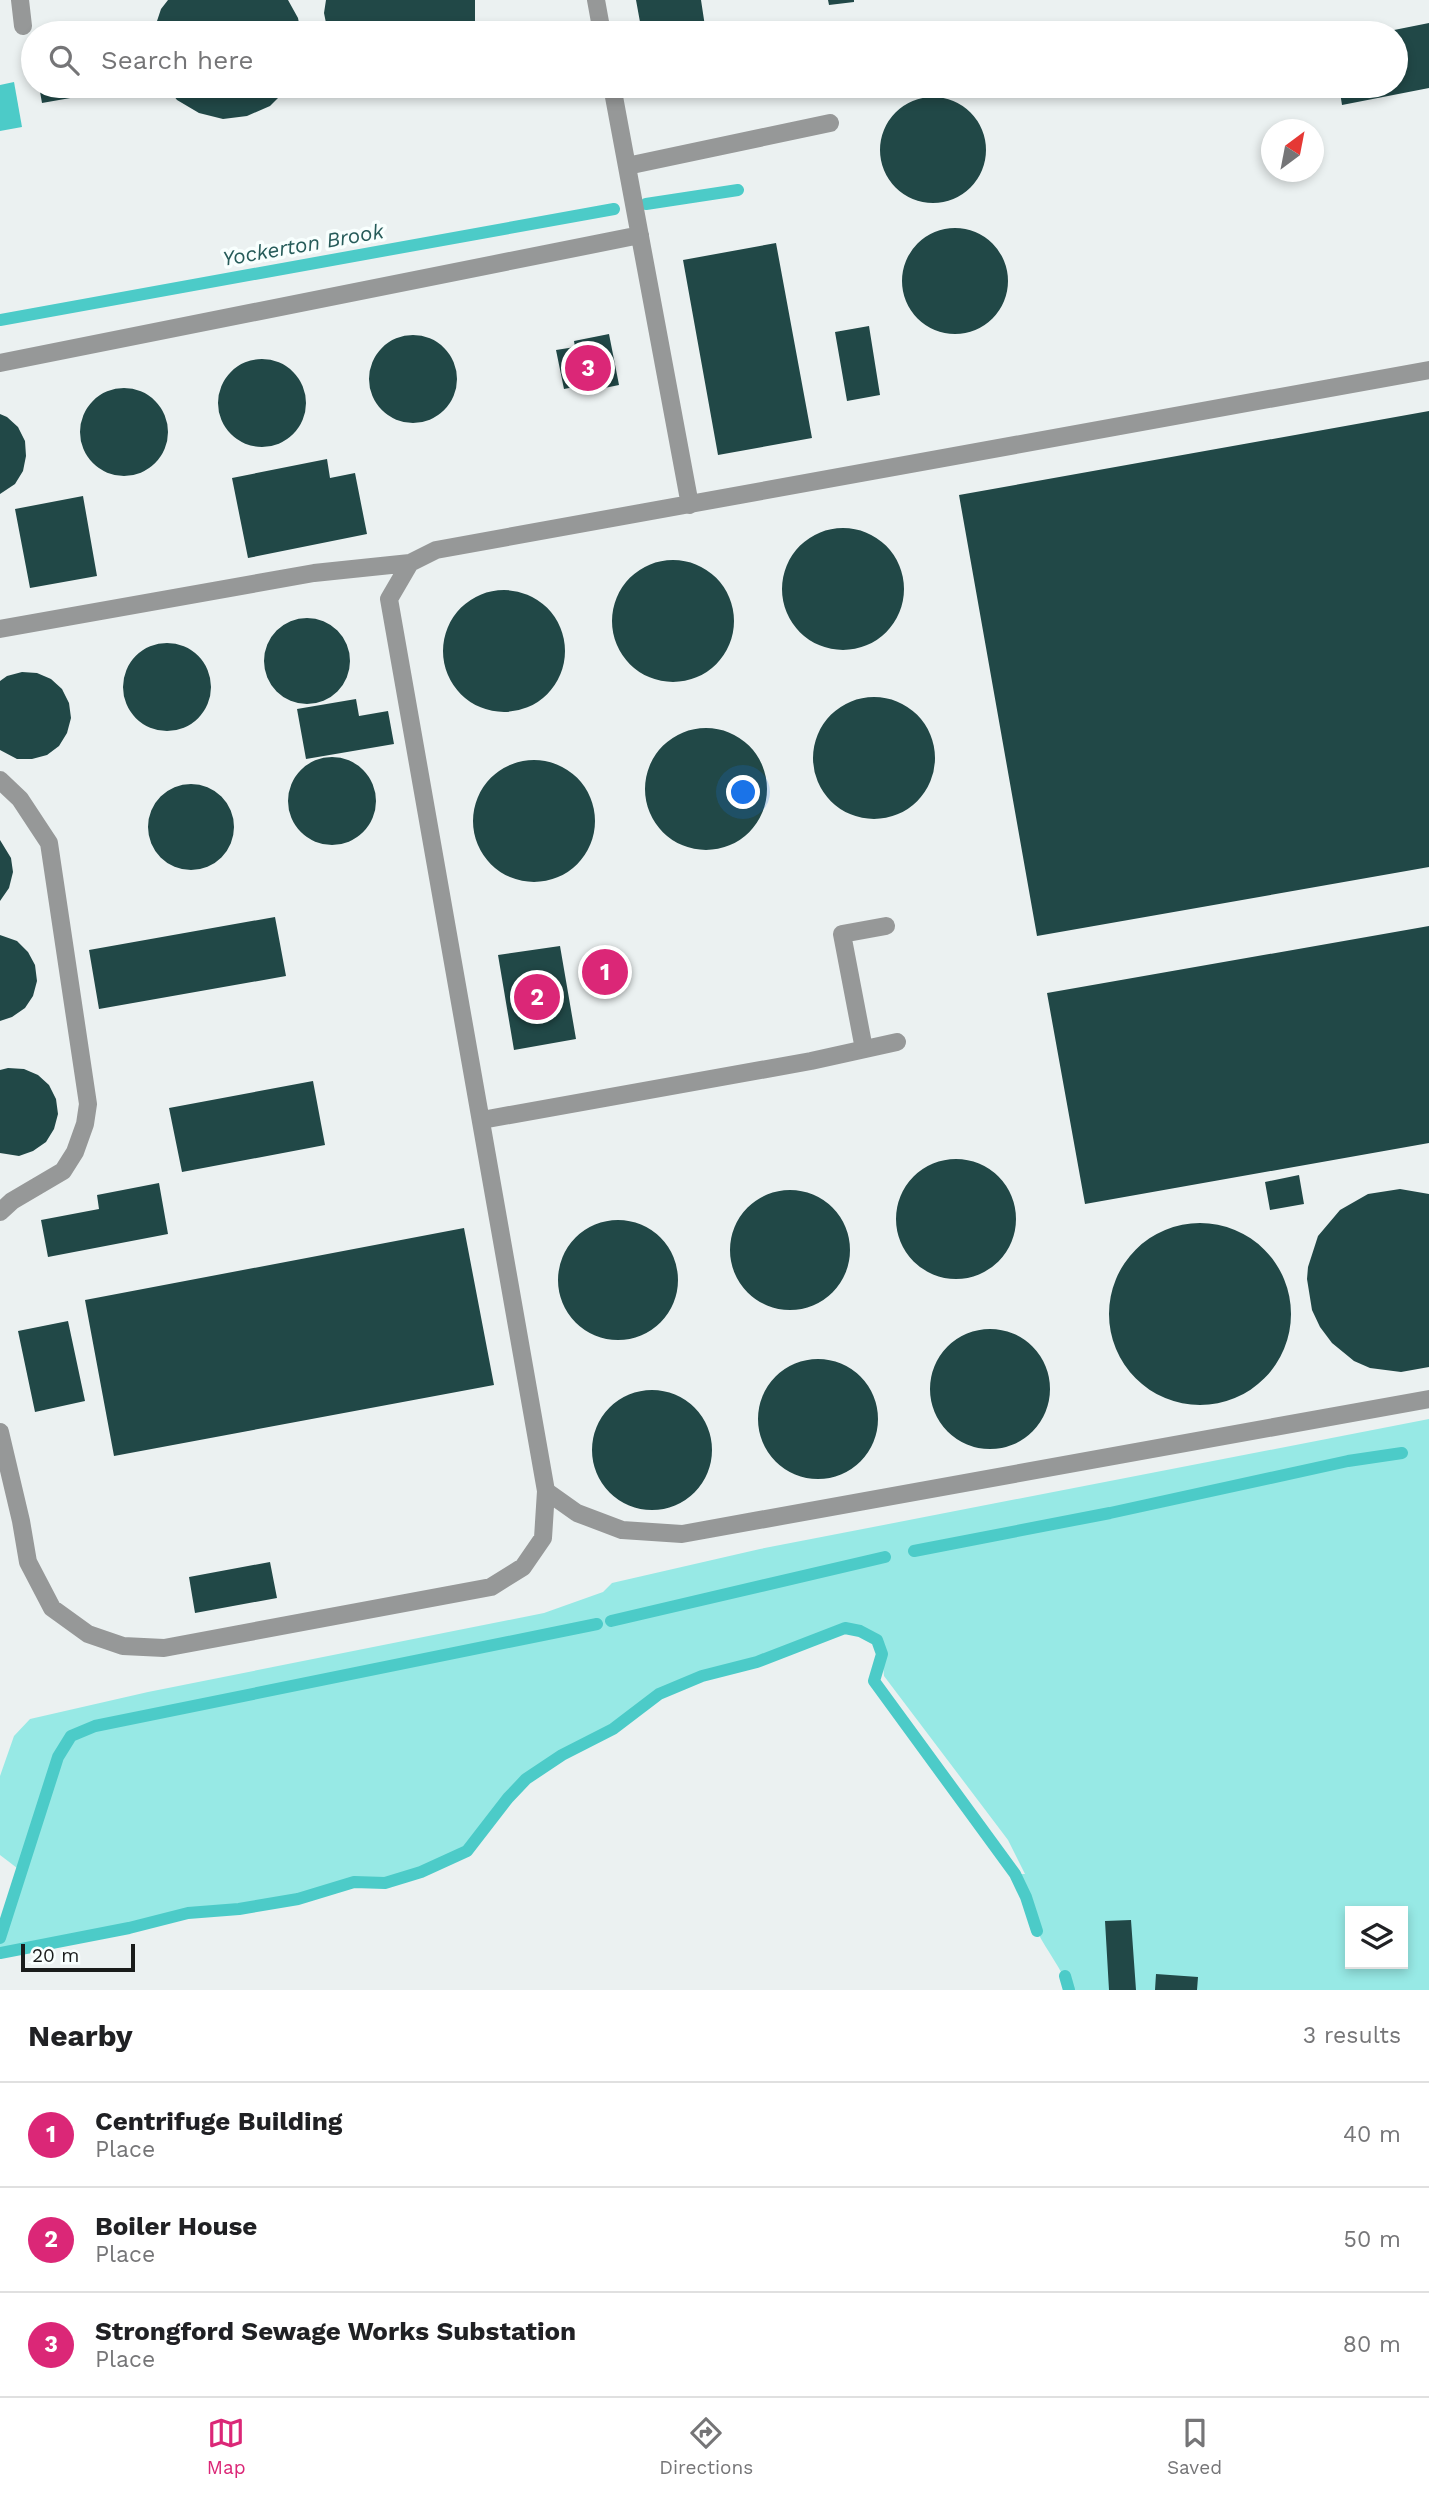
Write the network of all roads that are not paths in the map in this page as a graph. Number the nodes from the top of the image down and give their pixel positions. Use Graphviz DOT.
graph roads {
  1 [pos="20,0"];
  2 [pos="596,0"];
  3 [pos="22,21"];
  4 [pos="600,21"];
  5 [pos="614,98"];
  6 [pos="830,123"];
  7 [pos="627,166"];
  8 [pos="640,235"];
  9 [pos="0,363"];
  10 [pos="1429,370"];
  11 [pos="690,505"];
  12 [pos="411,563"];
  13 [pos="0,629"];
  14 [pos="0,780"];
  15 [pos="886,926"];
  16 [pos="897,1042"];
  17 [pos="864,1049"];
  18 [pos="482,1120"];
  19 [pos="0,1212"];
  20 [pos="1429,1399"];
  21 [pos="0,1432"];
  22 [pos="546,1491"];
  1 -- 3 [label="lane"];
  2 -- 4 [label="lane"];
  5 -- 7 [label="lane"];
  6 -- 7 [label="lane"];
  7 -- 8 [label="lane"];
  8 -- 9 [label="lane"];
  8 -- 11 [label="lane"];
  10 -- 11 [label="lane"];
  11 -- 12 [label="lane"];
  12 -- 13 [label="lane"];
  12 -- 18 [label="lane"];
  14 -- 19 [label="lane"];
  15 -- 17 [label="lane"];
  16 -- 17 [label="lane"];
  17 -- 18 [label="lane"];
  18 -- 22 [label="lane"];
  20 -- 22 [label="lane"];
  21 -- 22 [label="lane"];
}
